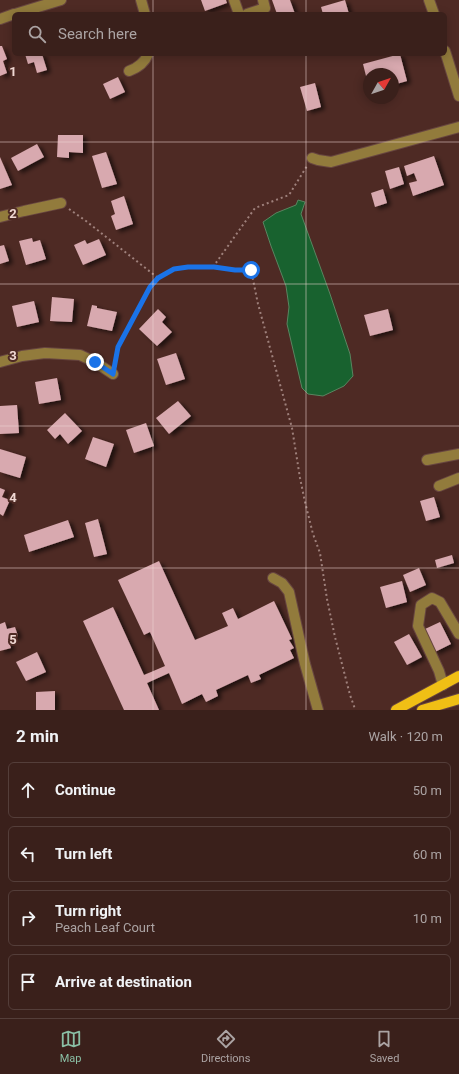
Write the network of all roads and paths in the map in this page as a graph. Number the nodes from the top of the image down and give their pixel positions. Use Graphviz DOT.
graph roads {
  1 [pos="61,0"];
  2 [pos="141,0"];
  3 [pos="234,0"];
  4 [pos="263,0"];
  5 [pos="429,0"];
  6 [pos="21,12"];
  7 [pos="144,12"];
  8 [pos="237,12"];
  9 [pos="253,12"];
  10 [pos="433,12"];
  11 [pos="12,15"];
  12 [pos="0,18"];
  13 [pos="148,56"];
  14 [pos="447,56"];
  15 [pos="129,71"];
  16 [pos="459,96"];
  17 [pos="459,127"];
  18 [pos="312,158"];
  19 [pos="61,203"];
  20 [pos="0,218"];
  21 [pos="214,267"];
  22 [pos="158,278"];
  23 [pos="0,362"];
  24 [pos="113,374"];
  25 [pos="459,454"];
  26 [pos="426,460"];
  27 [pos="459,478"];
  28 [pos="438,486"];
  29 [pos="273,578"];
  30 [pos="459,634"];
  31 [pos="459,676"];
  32 [pos="443,685"];
  33 [pos="459,699"];
  34 [pos="318,710"];
  35 [pos="355,710"];
  36 [pos="396,710"];
  37 [pos="422,710"];
  1 -- 6 [label="street"];
  2 -- 7 [label="street"];
  3 -- 8 [label="street"];
  4 -- 9 [label="street"];
  5 -- 10 [label="street"];
  11 -- 12 [label="street"];
  13 -- 15 [label="street"];
  14 -- 16 [label="street"];
  17 -- 18 [label="street"];
  18 -- 21 [label="path"];
  19 -- 20 [label="street"];
  19 -- 22 [label="path"];
  21 -- 22 [label="path"];
  21 -- 35 [label="path"];
  22 -- 24 [label="path"];
  23 -- 24 [label="street"];
  25 -- 26 [label="street"];
  27 -- 28 [label="street"];
  29 -- 34 [label="street"];
  30 -- 32 [label="street"];
  31 -- 32 [label="main road"];
  32 -- 36 [label="main road"];
  33 -- 37 [label="main road"];
}
